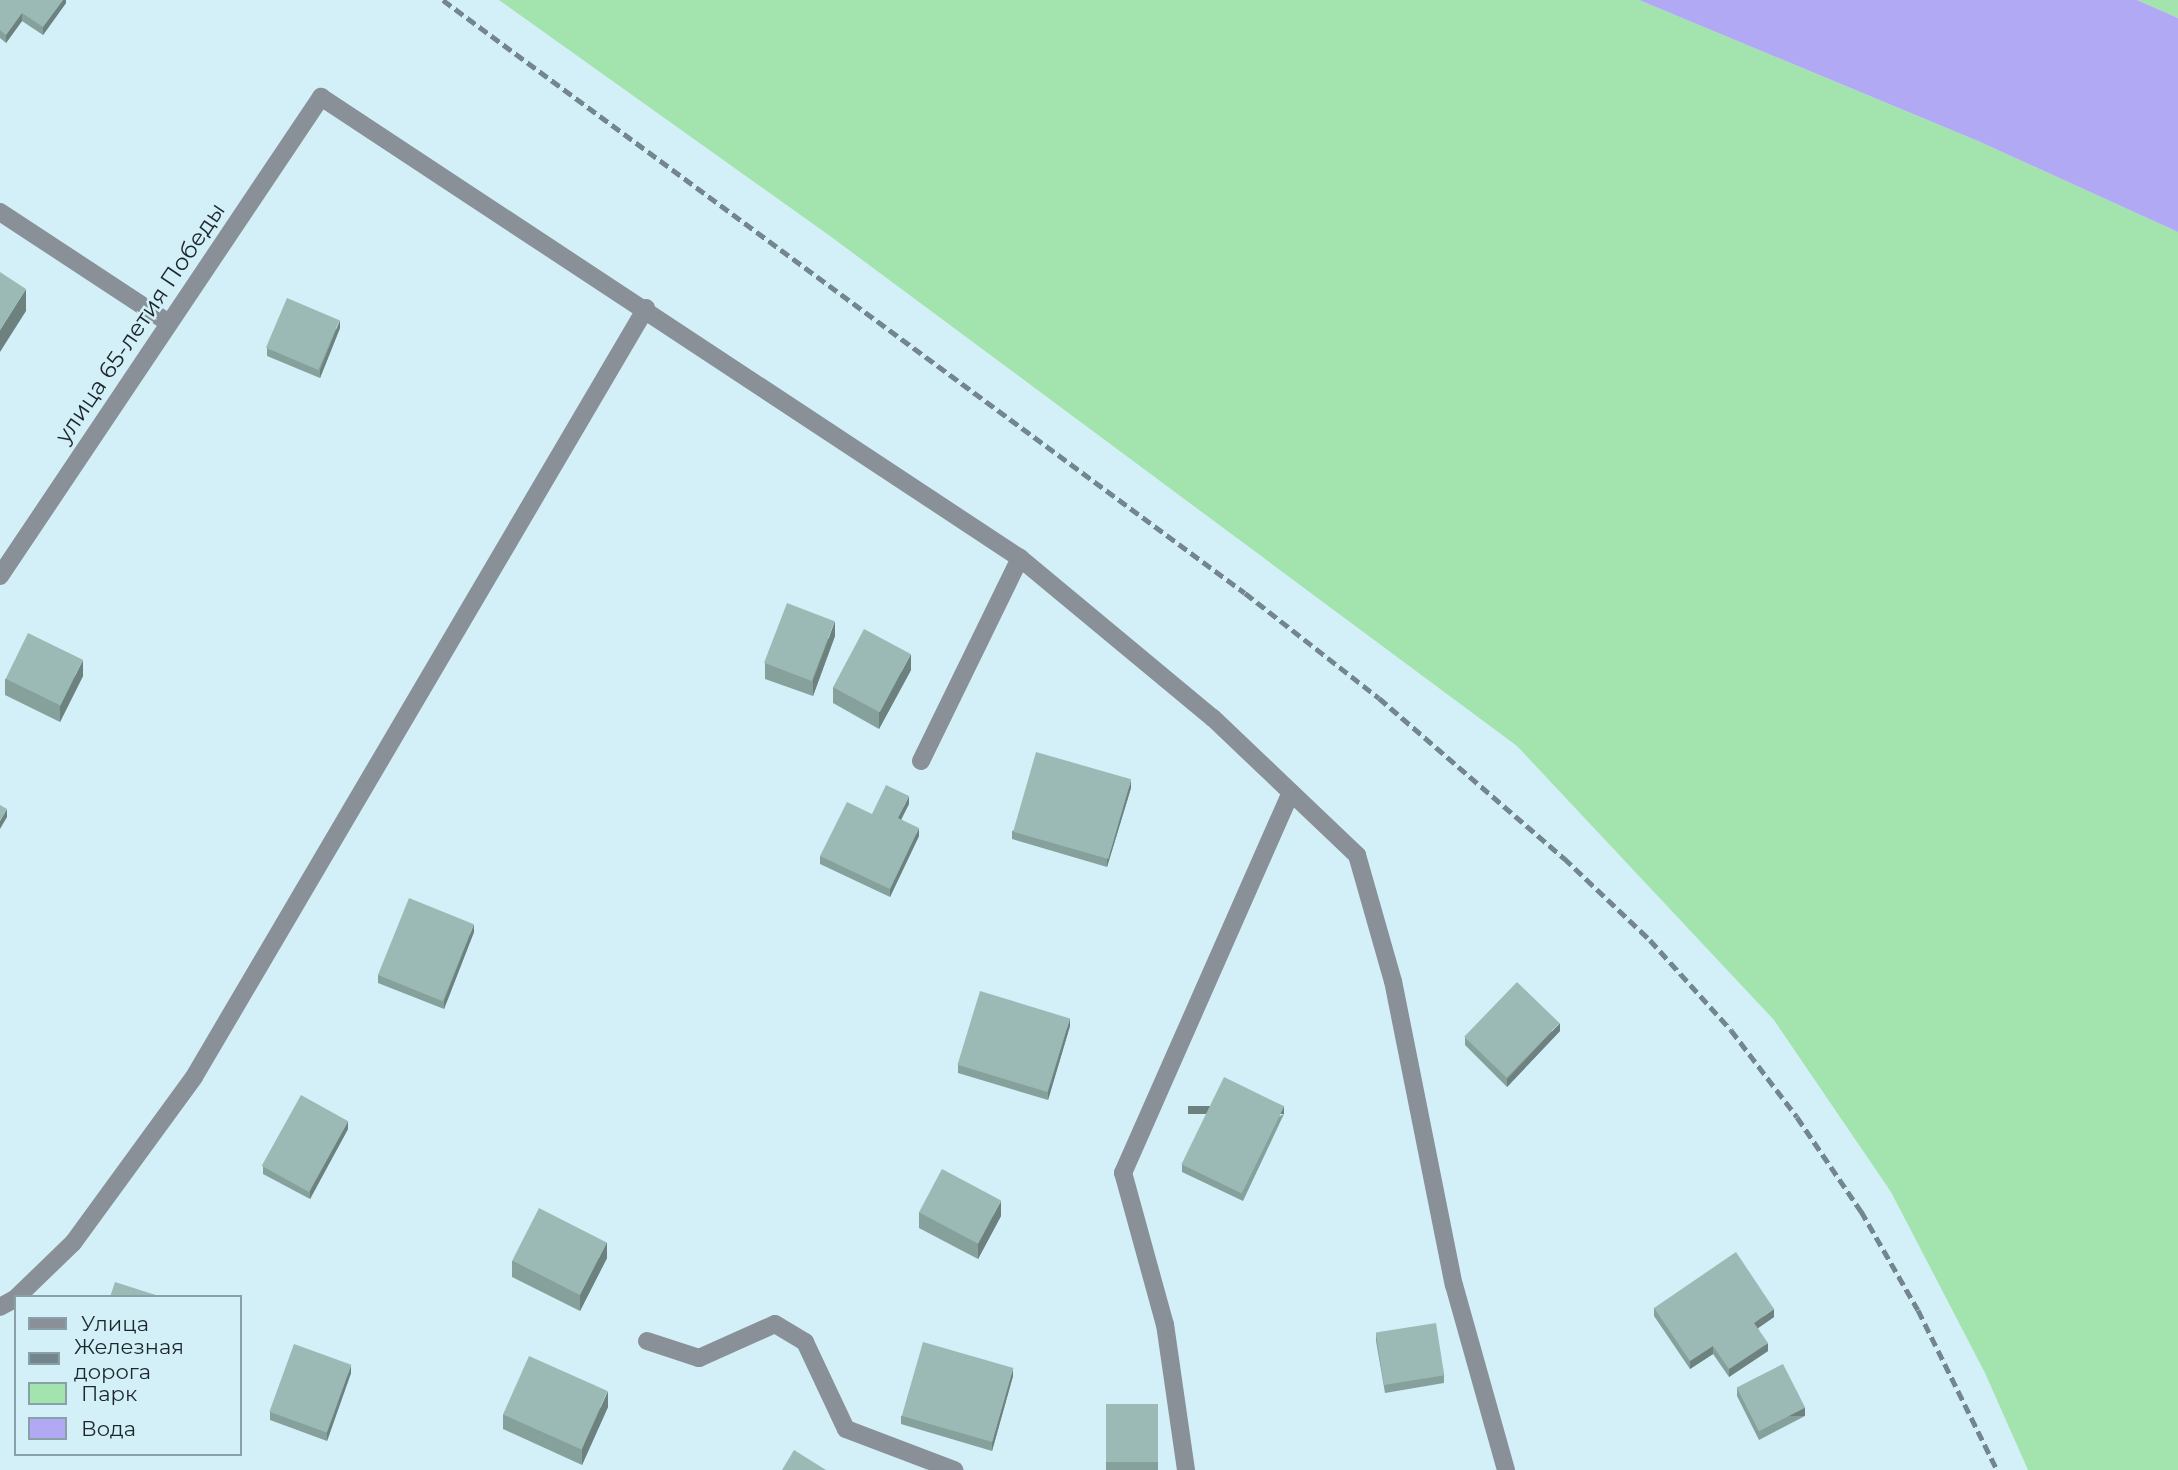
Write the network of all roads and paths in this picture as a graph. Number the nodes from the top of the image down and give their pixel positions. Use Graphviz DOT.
graph roads {
  1 [pos="0,212"];
  2 [pos="646,308"];
  3 [pos="169,323"];
  4 [pos="1020,558"];
  5 [pos="0,576"];
  6 [pos="921,761"];
  7 [pos="1291,792"];
  8 [pos="18,1295"];
  9 [pos="647,1341"];
  10 [pos="954,1470"];
  11 [pos="1186,1470"];
  12 [pos="1506,1470"];
  1 -- 3 [label="street"];
  2 -- 3 [label="street, улица 65-летия Победы"];
  2 -- 4 [label="street"];
  2 -- 8 [label="street"];
  3 -- 5 [label="street, улица 65-летия Победы"];
  4 -- 6 [label="street"];
  4 -- 7 [label="street"];
  7 -- 11 [label="street"];
  7 -- 12 [label="street"];
  9 -- 10 [label="street"];
}
